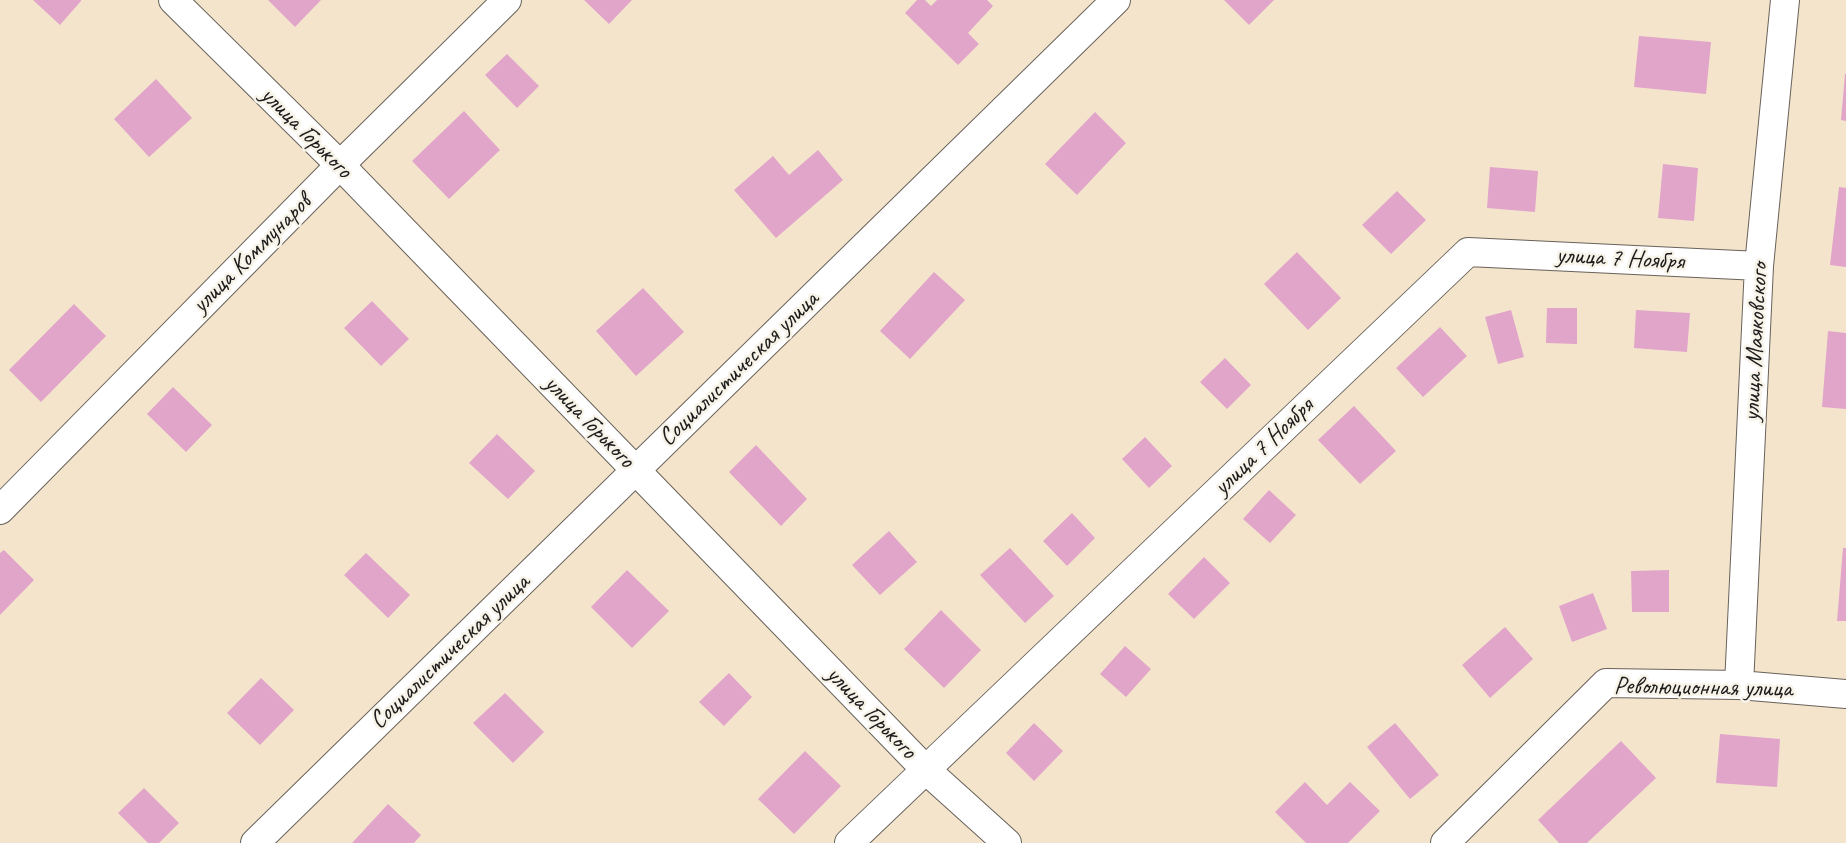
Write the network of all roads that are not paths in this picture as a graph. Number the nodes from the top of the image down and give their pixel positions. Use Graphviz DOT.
graph roads {
  1 [pos="173,0"];
  2 [pos="507,0"];
  3 [pos="1116,0"];
  4 [pos="1785,0"];
  5 [pos="340,165"];
  6 [pos="1759,266"];
  7 [pos="636,470"];
  8 [pos="0,510"];
  9 [pos="1739,685"];
  10 [pos="1846,694"];
  11 [pos="925,769"];
  12 [pos="256,843"];
  13 [pos="849,843"];
  14 [pos="1007,843"];
  15 [pos="1445,843"];
  1 -- 5 [label="street, улица Горького"];
  2 -- 5 [label="street, улица Коммунаров"];
  3 -- 7 [label="street, Социалистическая улица"];
  4 -- 6 [label="street, улица Маяковского"];
  5 -- 7 [label="street, улица Горького"];
  5 -- 8 [label="street, улица Коммунаров"];
  6 -- 9 [label="street, улица Маяковского"];
  6 -- 11 [label="street, улица 7 Ноября"];
  7 -- 11 [label="street, улица Горького"];
  7 -- 12 [label="street, Социалистическая улица"];
  9 -- 10 [label="street, Революционная улица"];
  9 -- 15 [label="street, Революционная улица"];
  11 -- 13 [label="street, улица 7 Ноября"];
  11 -- 14 [label="street, улица Горького"];
}
